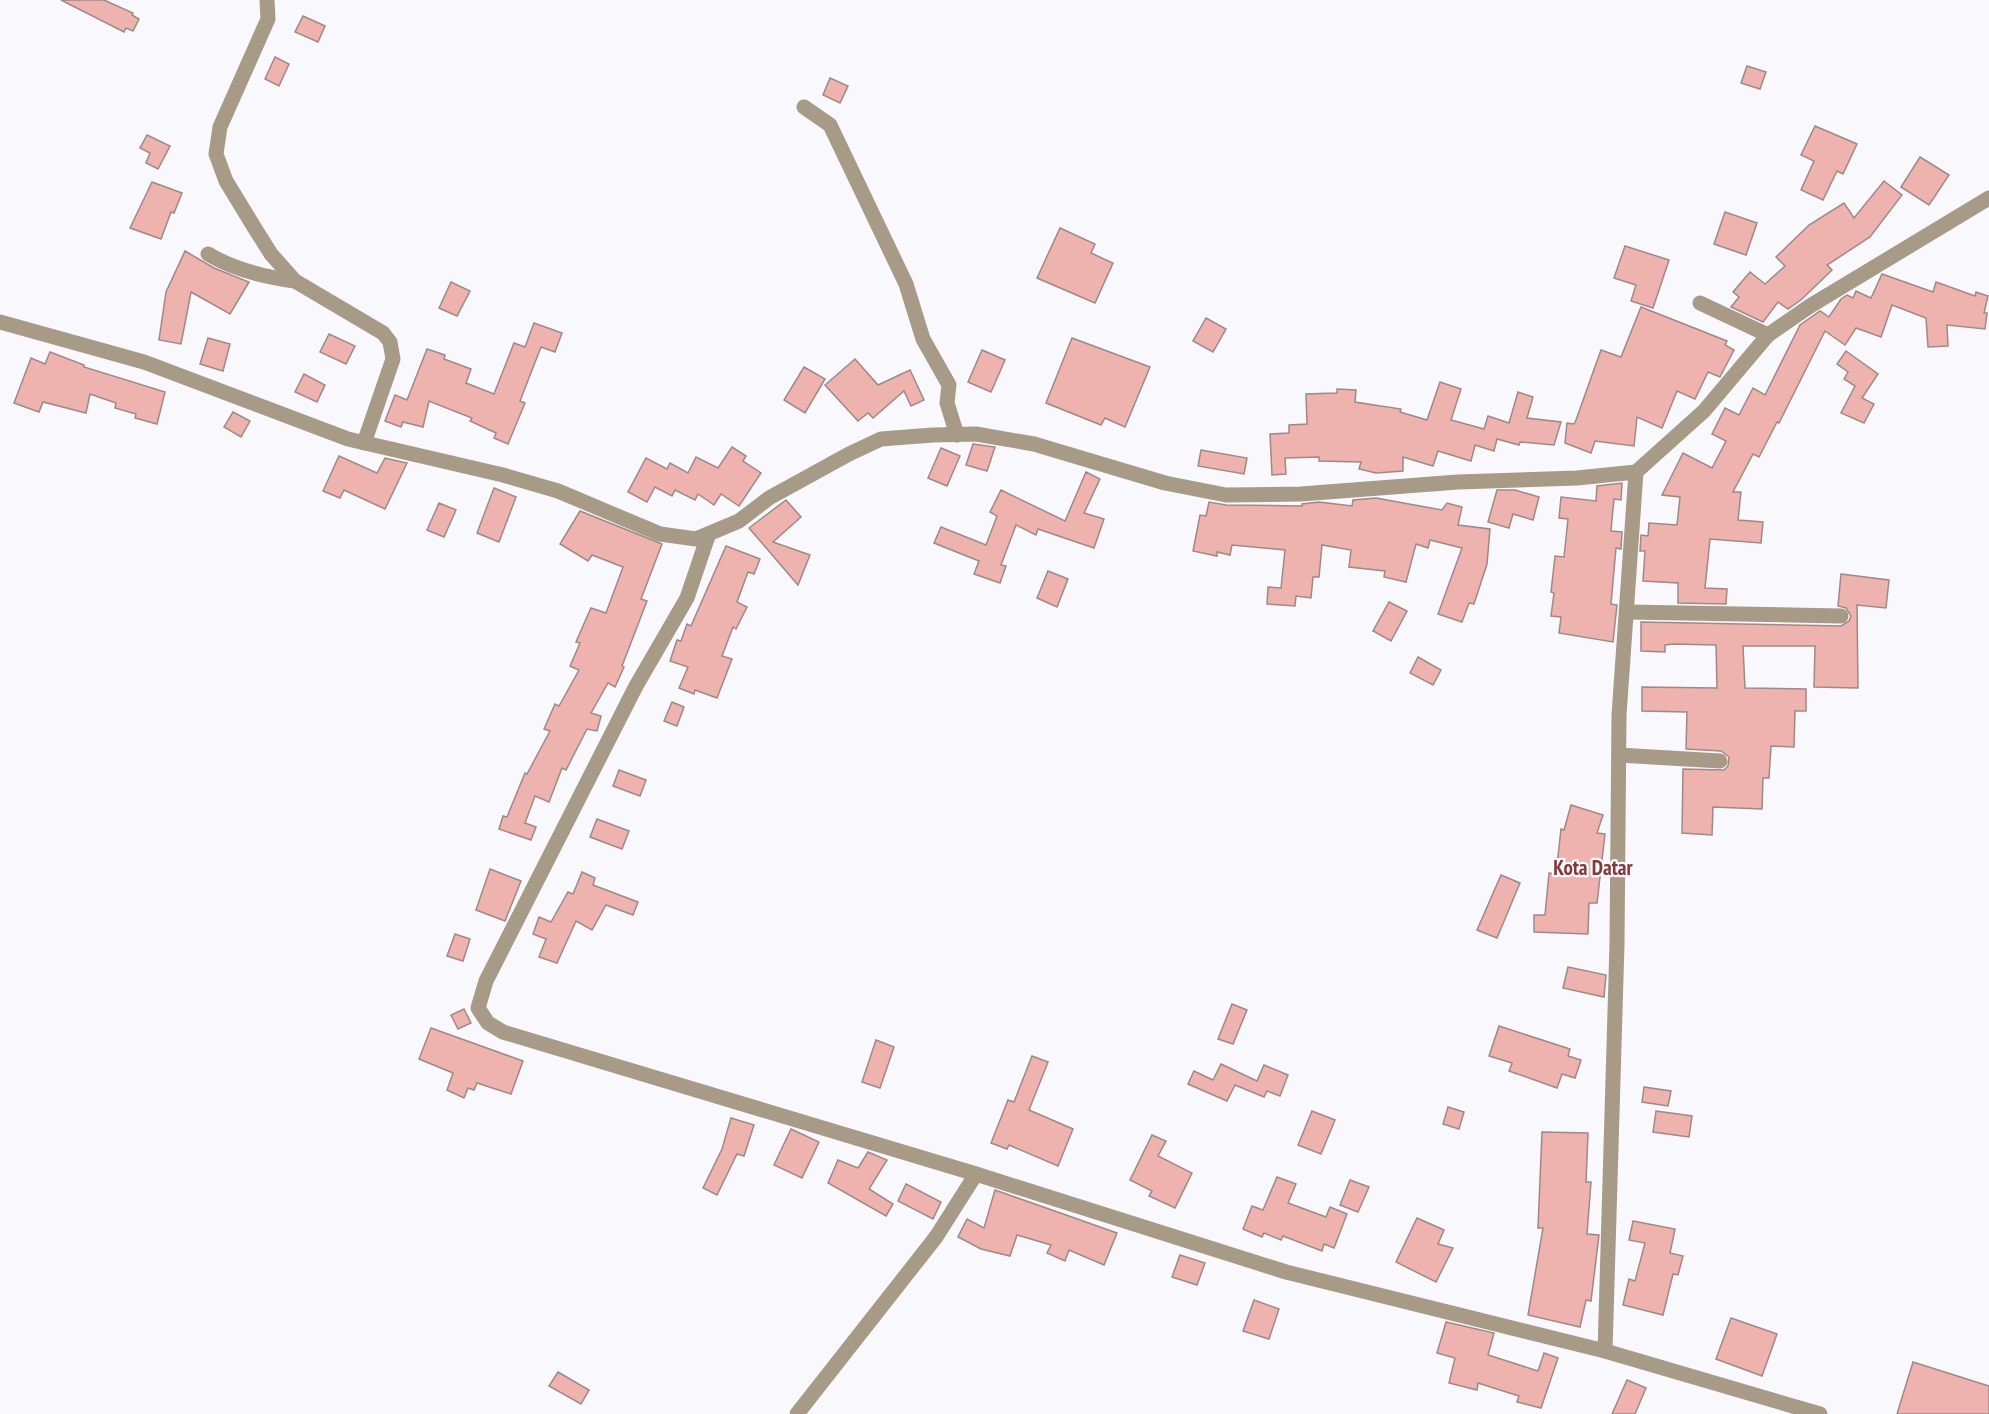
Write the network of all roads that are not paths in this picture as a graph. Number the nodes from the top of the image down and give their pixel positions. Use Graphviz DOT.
graph roads {
  1 [pos="267,0"];
  2 [pos="804,107"];
  3 [pos="1989,198"];
  4 [pos="208,254"];
  5 [pos="295,281"];
  6 [pos="1700,303"];
  7 [pos="0,322"];
  8 [pos="1767,335"];
  9 [pos="957,435"];
  10 [pos="364,443"];
  11 [pos="1636,471"];
  12 [pos="708,536"];
  13 [pos="1628,612"];
  14 [pos="1840,616"];
  15 [pos="1619,755"];
  16 [pos="1720,761"];
  17 [pos="976,1174"];
  18 [pos="1605,1351"];
  19 [pos="797,1414"];
  20 [pos="1820,1414"];
  1 -- 5 [label="street"];
  2 -- 9 [label="street"];
  3 -- 8 [label="street"];
  4 -- 5 [label="street"];
  5 -- 10 [label="street"];
  6 -- 8 [label="street"];
  7 -- 10 [label="street"];
  8 -- 11 [label="street"];
  9 -- 11 [label="street"];
  9 -- 12 [label="street"];
  10 -- 12 [label="street"];
  11 -- 13 [label="street"];
  12 -- 17 [label="street"];
  13 -- 14 [label="street"];
  13 -- 15 [label="street"];
  15 -- 16 [label="street"];
  15 -- 18 [label="street"];
  17 -- 18 [label="street"];
  17 -- 19 [label="street"];
  18 -- 20 [label="street"];
}
